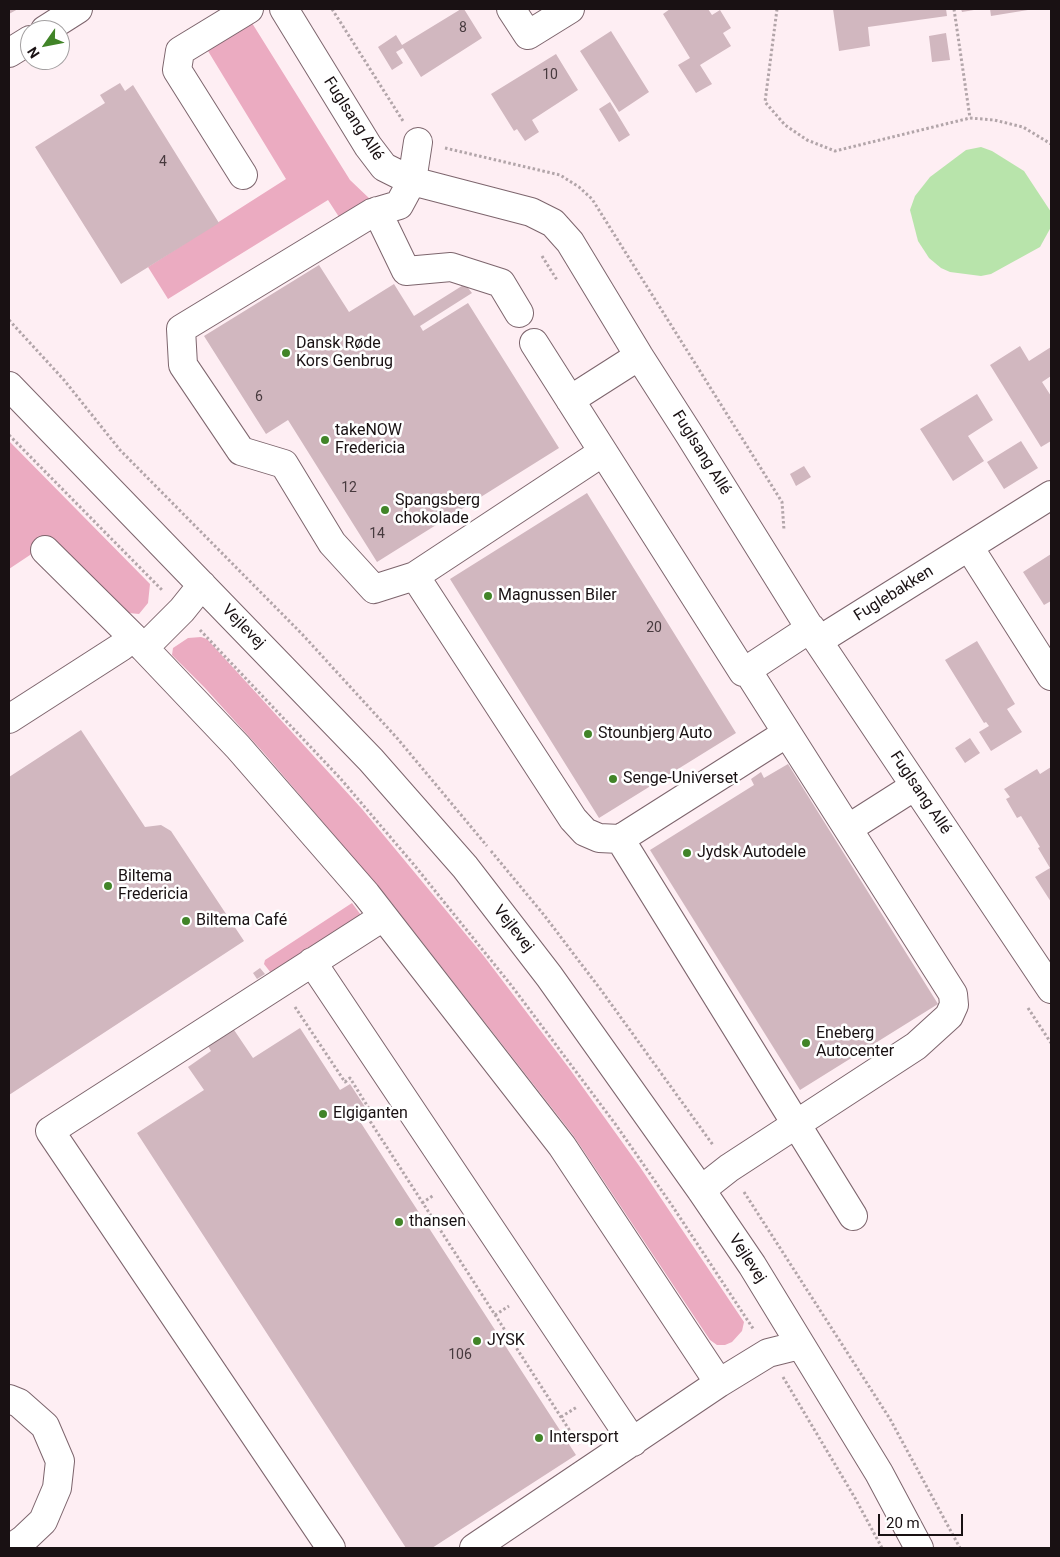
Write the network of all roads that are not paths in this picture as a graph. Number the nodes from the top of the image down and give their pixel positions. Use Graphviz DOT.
graph roads {
  1 [pos="78,9"];
  2 [pos="249,9"];
  3 [pos="284,9"];
  4 [pos="511,9"];
  5 [pos="570,9"];
  6 [pos="61,20"];
  7 [pos="20,46"];
  8 [pos="9,53"];
  9 [pos="418,142"];
  10 [pos="243,175"];
  11 [pos="412,182"];
  12 [pos="377,211"];
  13 [pos="519,313"];
  14 [pos="534,343"];
  15 [pos="638,356"];
  16 [pos="9,386"];
  17 [pos="570,400"];
  18 [pos="603,452"];
  19 [pos="1051,495"];
  20 [pos="969,547"];
  21 [pos="45,550"];
  22 [pos="415,576"];
  23 [pos="202,585"];
  24 [pos="814,635"];
  25 [pos="138,643"];
  26 [pos="747,670"];
  27 [pos="1051,676"];
  28 [pos="9,719"];
  29 [pos="787,732"];
  30 [pos="914,786"];
  31 [pos="849,828"];
  32 [pos="620,839"];
  33 [pos="383,917"];
  34 [pos="312,962"];
  35 [pos="1051,989"];
  36 [pos="796,1124"];
  37 [pos="701,1190"];
  38 [pos="853,1216"];
  39 [pos="800,1345"];
  40 [pos="719,1384"];
  41 [pos="9,1399"];
  42 [pos="633,1442"];
  43 [pos="12,1548"];
  44 [pos="330,1548"];
  45 [pos="474,1548"];
  46 [pos="919,1548"];
  1 -- 6 [label="street"];
  2 -- 10 [label="street"];
  3 -- 11 [label="street, Fuglsang Allé"];
  4 -- 5 [label="street"];
  7 -- 8 [label="street"];
  9 -- 11 [label="street"];
  11 -- 12 [label="street"];
  11 -- 15 [label="street, Fuglsang Allé"];
  12 -- 13 [label="street"];
  12 -- 22 [label="street"];
  14 -- 17 [label="street"];
  15 -- 17 [label="street"];
  15 -- 24 [label="street, Fuglsang Allé"];
  16 -- 23 [label="street, Vejlevej"];
  17 -- 18 [label="street"];
  18 -- 22 [label="street"];
  18 -- 26 [label="street"];
  19 -- 20 [label="street, Fuglebakken"];
  20 -- 24 [label="street, Fuglebakken"];
  20 -- 27 [label="street"];
  21 -- 25 [label="street"];
  22 -- 32 [label="street"];
  23 -- 25 [label="street"];
  23 -- 37 [label="street, Vejlevej"];
  24 -- 26 [label="street, Fuglebakken"];
  24 -- 30 [label="street, Fuglsang Allé"];
  25 -- 28 [label="street"];
  25 -- 33 [label="street"];
  26 -- 29 [label="street"];
  29 -- 31 [label="street"];
  29 -- 32 [label="street"];
  30 -- 31 [label="street"];
  30 -- 35 [label="street, Fuglsang Allé"];
  31 -- 36 [label="street"];
  32 -- 36 [label="street"];
  33 -- 34 [label="street"];
  33 -- 40 [label="street"];
  34 -- 42 [label="street"];
  34 -- 44 [label="street"];
  36 -- 37 [label="street"];
  36 -- 38 [label="street"];
  37 -- 39 [label="street, Vejlevej"];
  39 -- 40 [label="street"];
  39 -- 46 [label="street, Vejlevej"];
  40 -- 42 [label="street"];
  41 -- 43 [label="street"];
  42 -- 45 [label="street"];
}
